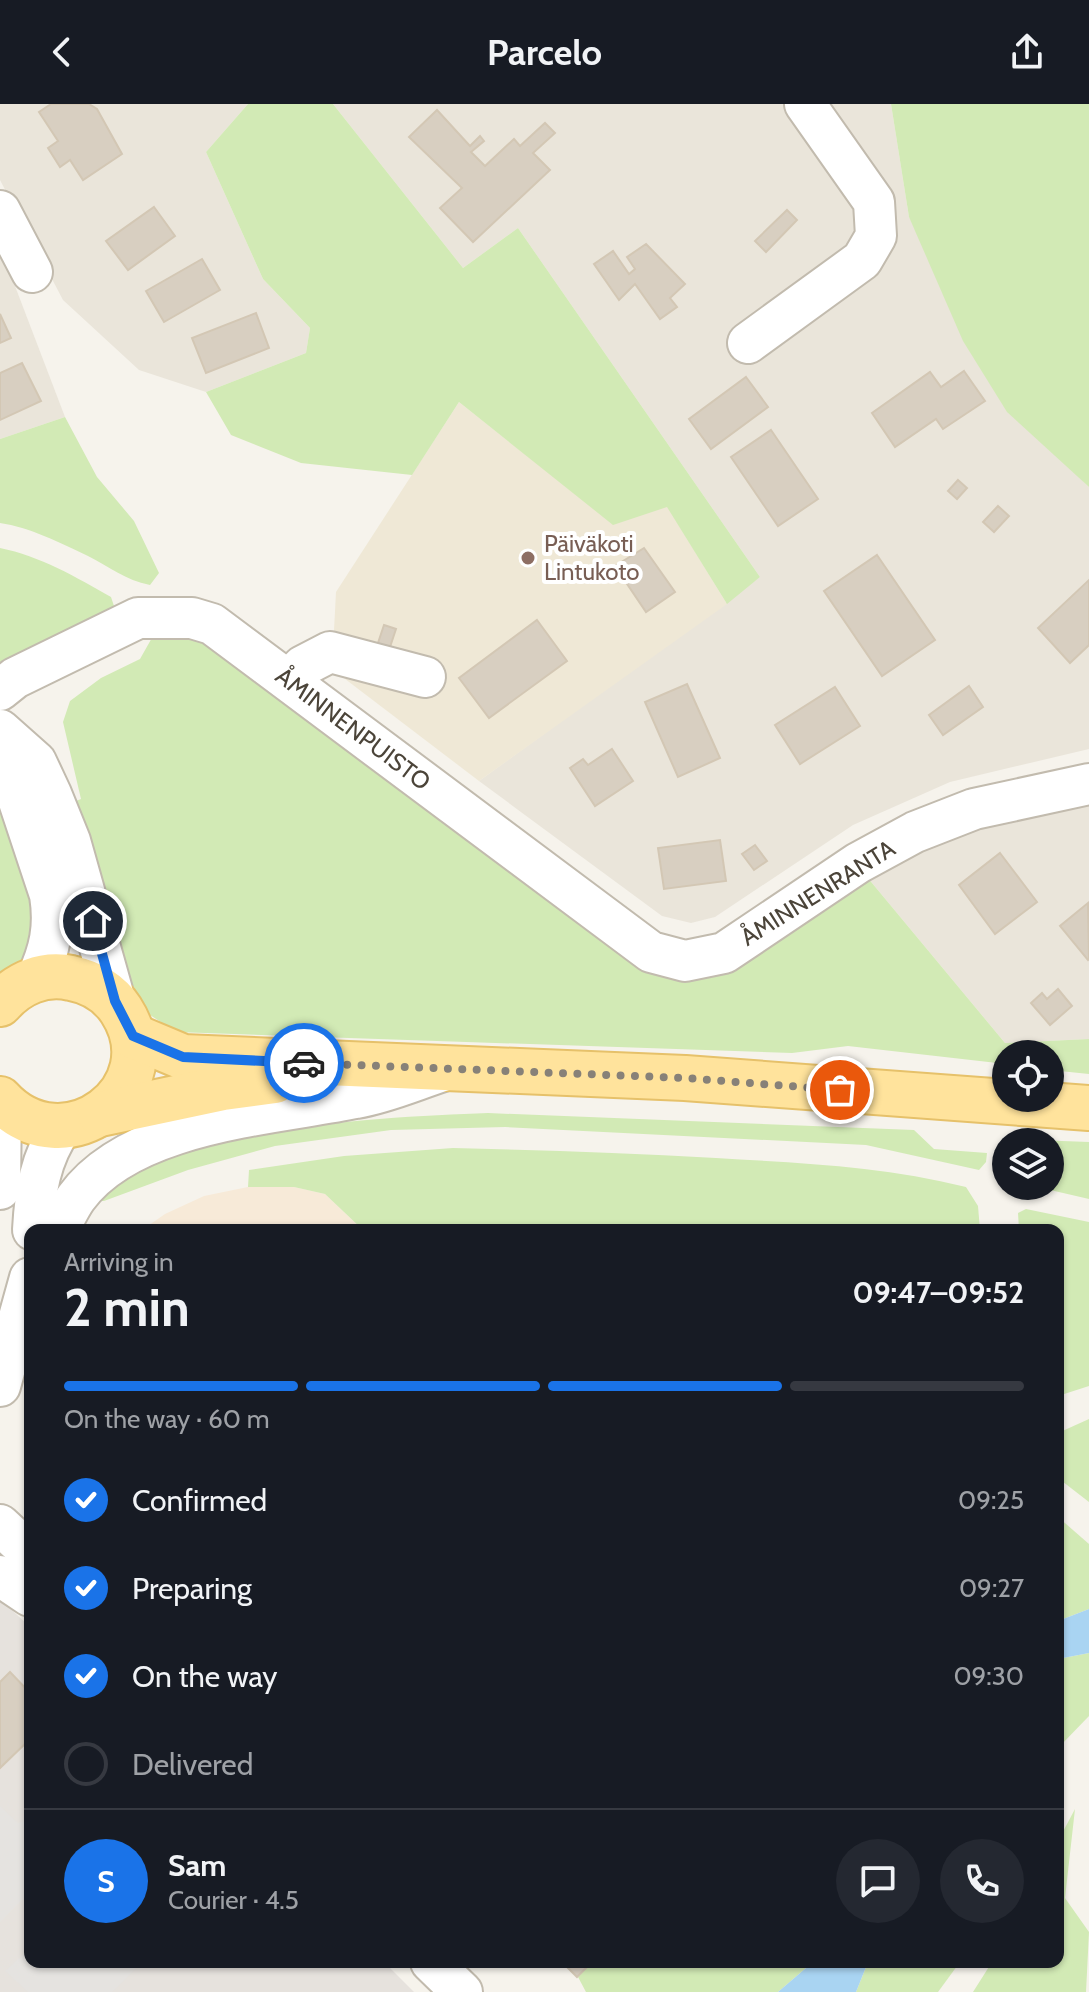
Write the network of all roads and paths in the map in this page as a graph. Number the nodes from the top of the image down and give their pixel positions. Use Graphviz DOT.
graph roads {
  1 [pos="805,104"];
  2 [pos="0,211"];
  3 [pos="32,272"];
  4 [pos="748,343"];
  5 [pos="425,677"];
  6 [pos="289,680"];
  7 [pos="0,690"];
  8 [pos="0,730"];
  9 [pos="0,744"];
  10 [pos="1089,784"];
  11 [pos="685,961"];
  12 [pos="11,994"];
  13 [pos="124,1019"];
  14 [pos="385,1068"];
  15 [pos="452,1068"];
  16 [pos="1,1100"];
  17 [pos="1089,1108"];
  18 [pos="81,1120"];
  19 [pos="0,1189"];
  20 [pos="34,1224"];
  21 [pos="61,1224"];
  22 [pos="24,1300"];
  23 [pos="0,1386"];
  24 [pos="0,1525"];
  25 [pos="24,1547"];
  26 [pos="0,1576"];
  27 [pos="24,1592"];
  28 [pos="437,1968"];
  29 [pos="462,1992"];
  1 -- 4 [label="street"];
  2 -- 3 [label="street"];
  5 -- 6 [label="street"];
  6 -- 7 [label="street, ÅMINNENPUISTO"];
  6 -- 11 [label="street, ÅMINNENPUISTO"];
  8 -- 13 [label="street"];
  9 -- 12 [label="street"];
  10 -- 11 [label="street, ÅMINNENRANTA"];
  12 -- 13 [label="main road"];
  13 -- 14 [label="main road"];
  13 -- 18 [label="main road"];
  14 -- 15 [label="main road"];
  14 -- 18 [label="main road"];
  15 -- 17 [label="main road"];
  15 -- 21 [label="street"];
  16 -- 18 [label="main road"];
  16 -- 19 [label="street"];
  18 -- 20 [label="street"];
  22 -- 23 [label="street"];
  24 -- 25 [label="street"];
  26 -- 27 [label="street"];
  28 -- 29 [label="street"];
}
